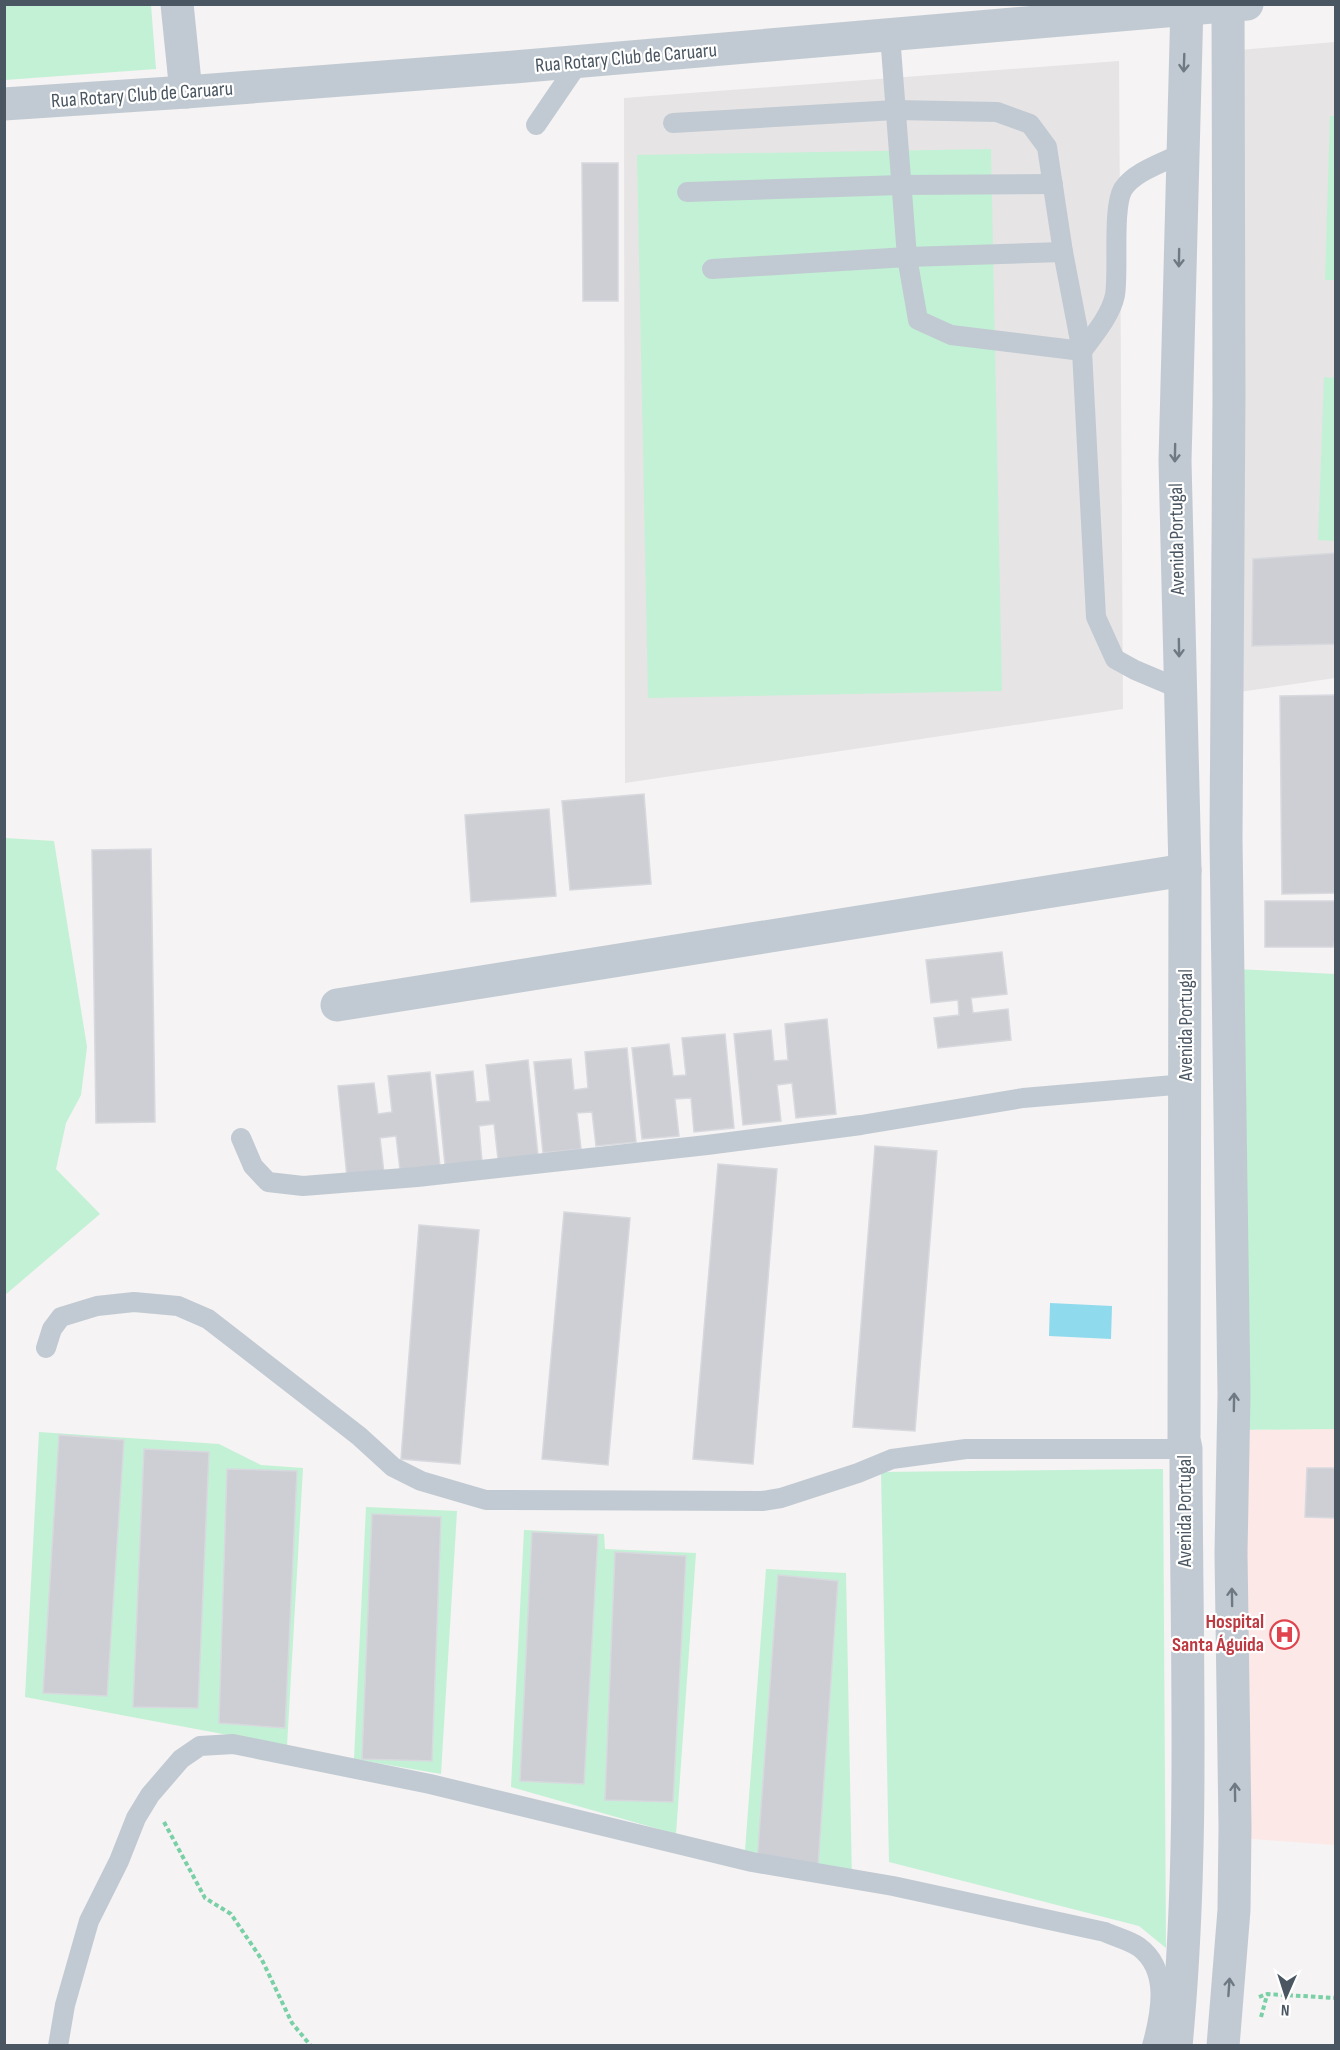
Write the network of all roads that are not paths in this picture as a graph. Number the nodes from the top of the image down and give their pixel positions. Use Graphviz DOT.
graph roads {
  1 [pos="177,4"];
  2 [pos="1235,5"];
  3 [pos="1187,7"];
  4 [pos="890,35"];
  5 [pos="579,62"];
  6 [pos="186,92"];
  7 [pos="4,104"];
  8 [pos="895,110"];
  9 [pos="673,123"];
  10 [pos="536,125"];
  11 [pos="1182,153"];
  12 [pos="1053,184"];
  13 [pos="901,185"];
  14 [pos="687,192"];
  15 [pos="1063,252"];
  16 [pos="907,257"];
  17 [pos="712,269"];
  18 [pos="1082,351"];
  19 [pos="1180,689"];
  20 [pos="1185,870"];
  21 [pos="337,1005"];
  22 [pos="1186,1084"];
  23 [pos="241,1138"];
  24 [pos="46,1348"];
  25 [pos="1186,1449"];
  26 [pos="58,2046"];
  27 [pos="1152,2046"];
  28 [pos="1176,2046"];
  29 [pos="1223,2046"];
  1 -- 6 [label="street"];
  2 -- 3 [label="street, Rua Rotary Club de Caruaru"];
  29 -- 2 [label="street, one-way"];
  3 -- 4 [label="street, Rua Rotary Club de Caruaru"];
  3 -- 11 [label="street, Avenida Portugal, one-way"];
  4 -- 5 [label="street, Rua Rotary Club de Caruaru"];
  4 -- 8 [label="lane"];
  5 -- 6 [label="street, Rua Rotary Club de Caruaru"];
  5 -- 10 [label="lane"];
  6 -- 7 [label="street, Rua Rotary Club de Caruaru"];
  8 -- 9 [label="lane"];
  8 -- 12 [label="lane"];
  8 -- 13 [label="lane"];
  11 -- 18 [label="lane"];
  11 -- 19 [label="street, Avenida Portugal, one-way"];
  12 -- 13 [label="lane"];
  12 -- 15 [label="lane"];
  13 -- 14 [label="lane"];
  13 -- 16 [label="lane"];
  15 -- 16 [label="lane"];
  15 -- 18 [label="lane"];
  16 -- 17 [label="lane"];
  16 -- 18 [label="lane"];
  18 -- 19 [label="lane"];
  19 -- 20 [label="street, Avenida Portugal"];
  20 -- 21 [label="street"];
  20 -- 22 [label="street, Avenida Portugal"];
  22 -- 23 [label="lane"];
  22 -- 25 [label="street, Avenida Portugal"];
  24 -- 25 [label="lane"];
  25 -- 28 [label="street, Avenida Portugal"];
  26 -- 27 [label="lane"];
}
